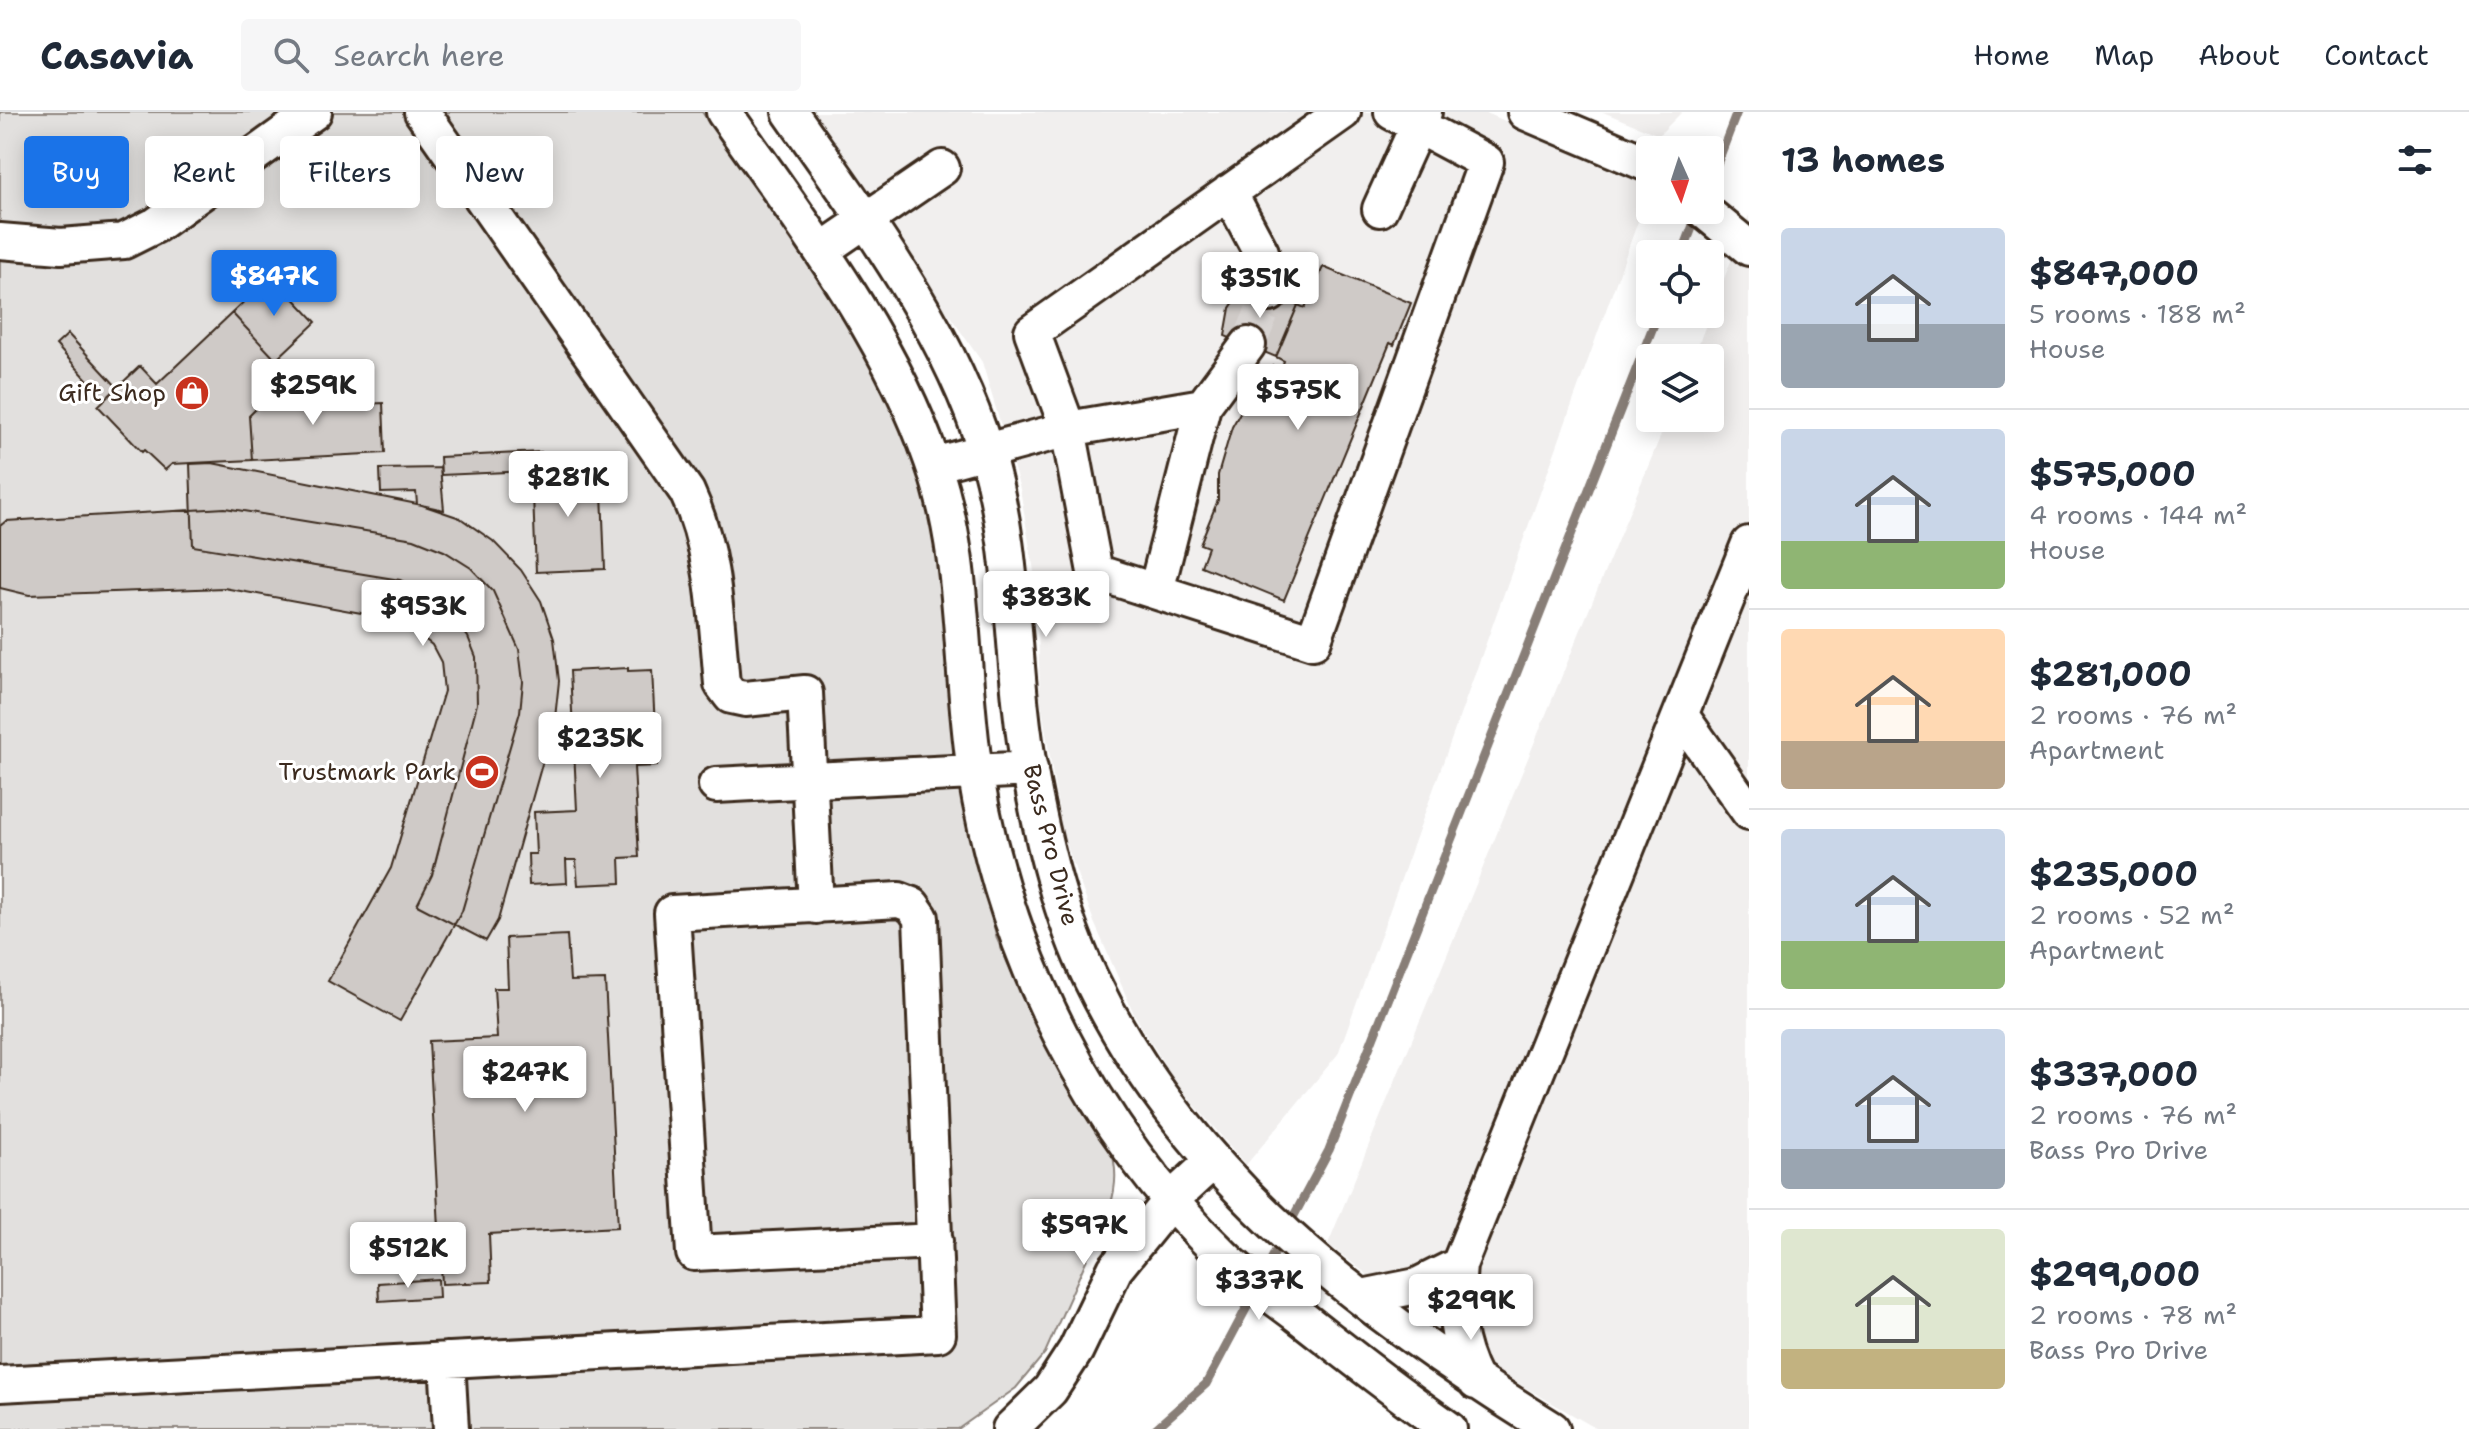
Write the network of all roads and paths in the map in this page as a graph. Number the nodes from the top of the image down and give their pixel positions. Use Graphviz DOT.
graph roads {
  1 [pos="314,112"];
  2 [pos="422,112"];
  3 [pos="724,112"];
  4 [pos="790,112"];
  5 [pos="1343,112"];
  6 [pos="1525,112"];
  7 [pos="1411,117"];
  8 [pos="1636,159"];
  9 [pos="942,168"];
  10 [pos="1229,192"];
  11 [pos="1380,209"];
  12 [pos="867,221"];
  13 [pos="1720,224"];
  14 [pos="0,241"];
  15 [pos="1749,248"];
  16 [pos="822,250"];
  17 [pos="1270,294"];
  18 [pos="1248,345"];
  19 [pos="1203,406"];
  20 [pos="1068,429"];
  21 [pos="986,450"];
  22 [pos="934,465"];
  23 [pos="1749,544"];
  24 [pos="1156,591"];
  25 [pos="1682,717"];
  26 [pos="1030,769"];
  27 [pos="976,771"];
  28 [pos="810,780"];
  29 [pos="716,785"];
  30 [pos="1749,812"];
  31 [pos="816,906"];
  32 [pos="1212,1162"];
  33 [pos="1172,1199"];
  34 [pos="935,1241"];
  35 [pos="1459,1265"];
  36 [pos="1362,1297"];
  37 [pos="447,1360"];
  38 [pos="1476,1383"];
  39 [pos="0,1384"];
  40 [pos="451,1429"];
  41 [pos="1010,1429"];
  42 [pos="1449,1429"];
  43 [pos="1552,1429"];
  1 -- 14 [label="street"];
  2 -- 28 [label="street"];
  3 -- 16 [label="street"];
  4 -- 12 [label="street, Bass Pro Drive"];
  5 -- 10 [label="street"];
  6 -- 8 [label="street"];
  7 -- 11 [label="street"];
  7 -- 24 [label="street"];
  9 -- 12 [label="street"];
  10 -- 17 [label="street"];
  10 -- 20 [label="street"];
  12 -- 16 [label="street"];
  12 -- 21 [label="street, Bass Pro Drive"];
  13 -- 15 [label="street"];
  16 -- 22 [label="street"];
  18 -- 19 [label="street"];
  19 -- 20 [label="street"];
  19 -- 24 [label="street"];
  20 -- 21 [label="street"];
  20 -- 24 [label="street"];
  21 -- 22 [label="street"];
  21 -- 26 [label="street, Bass Pro Drive"];
  22 -- 27 [label="street"];
  23 -- 25 [label="street"];
  25 -- 30 [label="street"];
  25 -- 35 [label="street"];
  26 -- 27 [label="street"];
  26 -- 32 [label="street, Bass Pro Drive"];
  27 -- 28 [label="street"];
  27 -- 33 [label="street"];
  28 -- 29 [label="street"];
  28 -- 31 [label="street"];
  31 -- 34 [label="street"];
  31 -- 34 [label="street"];
  32 -- 33 [label="street"];
  32 -- 36 [label="street, Bass Pro Drive"];
  33 -- 41 [label="street"];
  33 -- 42 [label="street"];
  34 -- 37 [label="street"];
  35 -- 36 [label="street"];
  35 -- 38 [label="street"];
  36 -- 38 [label="street, Bass Pro Drive"];
  37 -- 39 [label="street"];
  37 -- 40 [label="street"];
  38 -- 43 [label="street, Bass Pro Drive"];
}
